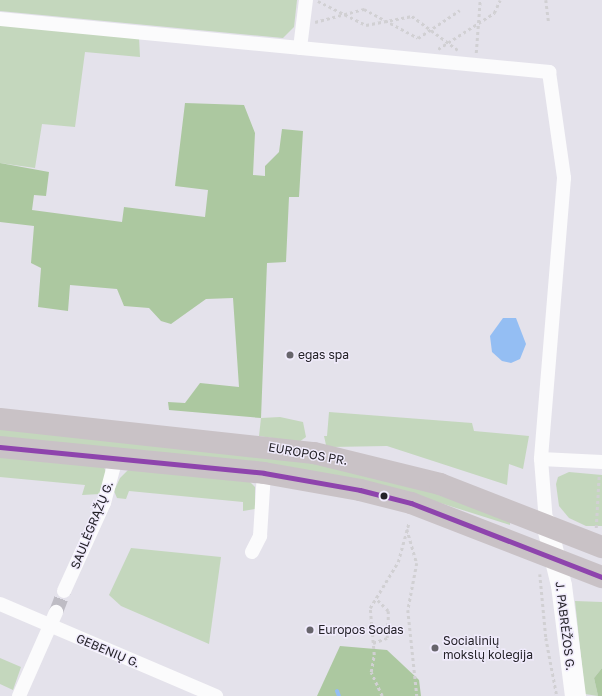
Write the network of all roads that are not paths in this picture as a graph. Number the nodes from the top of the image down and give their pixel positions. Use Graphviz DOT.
graph roads {
  1 [pos="306,0"];
  2 [pos="0,19"];
  3 [pos="300,48"];
  4 [pos="0,420"];
  5 [pos="0,447"];
  6 [pos="116,458"];
  7 [pos="541,459"];
  8 [pos="601,462"];
  9 [pos="264,474"];
  10 [pos="546,523"];
  11 [pos="599,538"];
  12 [pos="252,552"];
  13 [pos="555,556"];
  14 [pos="602,577"];
  15 [pos="64,591"];
  16 [pos="0,604"];
  17 [pos="56,612"];
  18 [pos="49,626"];
  19 [pos="19,696"];
  20 [pos="216,696"];
  21 [pos="575,696"];
  1 -- 3 [label="street"];
  2 -- 3 [label="street"];
  3 -- 7 [label="street"];
  4 -- 10 [label="main road, EUROPOS PR."];
  5 -- 6 [label="main road"];
  6 -- 9 [label="main road"];
  6 -- 15 [label="street, SAULĖGRĄŽŲ G."];
  7 -- 8 [label="street"];
  7 -- 10 [label="street"];
  9 -- 12 [label="street"];
  9 -- 13 [label="main road"];
  10 -- 11 [label="main road, EUROPOS PR."];
  10 -- 13 [label="street, J. PABRĖŽOS G."];
  13 -- 14 [label="main road"];
  13 -- 21 [label="street, J. PABRĖŽOS G."];
  16 -- 18 [label="street, GEBENIŲ G."];
  17 -- 18 [label="street"];
  18 -- 19 [label="street"];
  18 -- 20 [label="street, GEBENIŲ G."];
}
